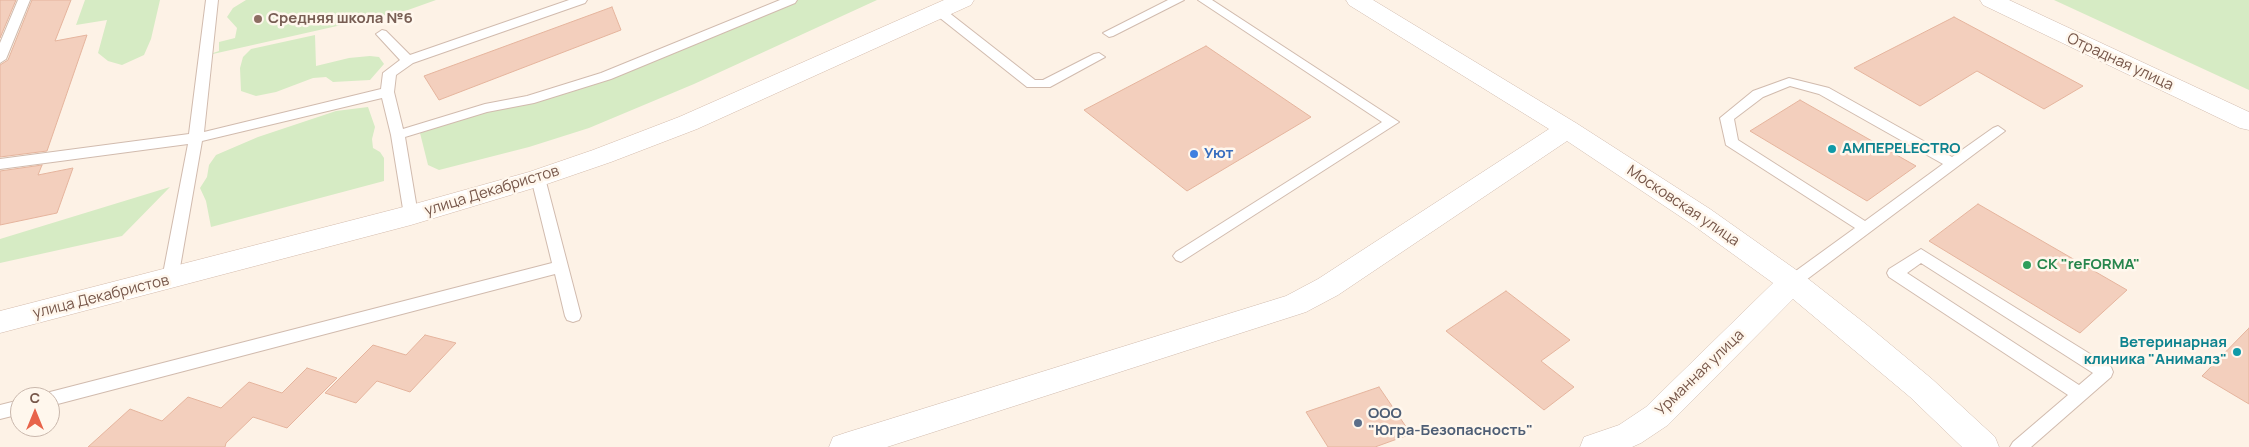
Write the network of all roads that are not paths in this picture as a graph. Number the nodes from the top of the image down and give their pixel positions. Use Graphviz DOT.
graph roads {
  1 [pos="24,0"];
  2 [pos="212,0"];
  3 [pos="581,0"];
  4 [pos="791,0"];
  5 [pos="963,0"];
  6 [pos="1178,0"];
  7 [pos="1204,0"];
  8 [pos="1358,0"];
  9 [pos="1991,0"];
  10 [pos="939,11"];
  11 [pos="1109,33"];
  12 [pos="382,34"];
  13 [pos="1099,57"];
  14 [pos="0,59"];
  15 [pos="408,60"];
  16 [pos="387,92"];
  17 [pos="2249,122"];
  18 [pos="1567,129"];
  19 [pos="1998,132"];
  20 [pos="398,135"];
  21 [pos="196,138"];
  22 [pos="0,164"];
  23 [pos="1953,164"];
  24 [pos="538,178"];
  25 [pos="412,215"];
  26 [pos="1865,228"];
  27 [pos="1181,256"];
  28 [pos="560,267"];
  29 [pos="170,279"];
  30 [pos="1792,282"];
  31 [pos="573,316"];
  32 [pos="0,322"];
  33 [pos="2080,394"];
  34 [pos="60,396"];
  35 [pos="845,447"];
  36 [pos="1596,447"];
  37 [pos="1983,447"];
  38 [pos="2019,447"];
  1 -- 14 [label="lane"];
  2 -- 21 [label="lane"];
  3 -- 15 [label="lane"];
  4 -- 20 [label="lane"];
  5 -- 10 [label="street, улица Декабристов"];
  6 -- 11 [label="lane"];
  7 -- 27 [label="lane"];
  8 -- 18 [label="street, Московская улица"];
  9 -- 17 [label="street, Отрадная улица"];
  10 -- 13 [label="lane"];
  10 -- 24 [label="street, улица Декабристов"];
  12 -- 15 [label="lane"];
  15 -- 16 [label="lane"];
  16 -- 20 [label="lane"];
  16 -- 21 [label="lane"];
  18 -- 30 [label="street, Московская улица"];
  18 -- 35 [label="street"];
  19 -- 23 [label="lane"];
  20 -- 25 [label="lane"];
  21 -- 22 [label="lane"];
  21 -- 29 [label="lane"];
  23 -- 26 [label="lane"];
  23 -- 26 [label="lane"];
  24 -- 25 [label="street, улица Декабристов"];
  24 -- 28 [label="lane"];
  25 -- 29 [label="street, улица Декабристов"];
  26 -- 30 [label="lane"];
  28 -- 31 [label="lane"];
  28 -- 34 [label="lane"];
  29 -- 32 [label="street, улица Декабристов"];
  30 -- 36 [label="street, Урманная улица"];
  30 -- 37 [label="street, Московская улица"];
  33 -- 33 [label="lane"];
  33 -- 38 [label="lane"];
}
